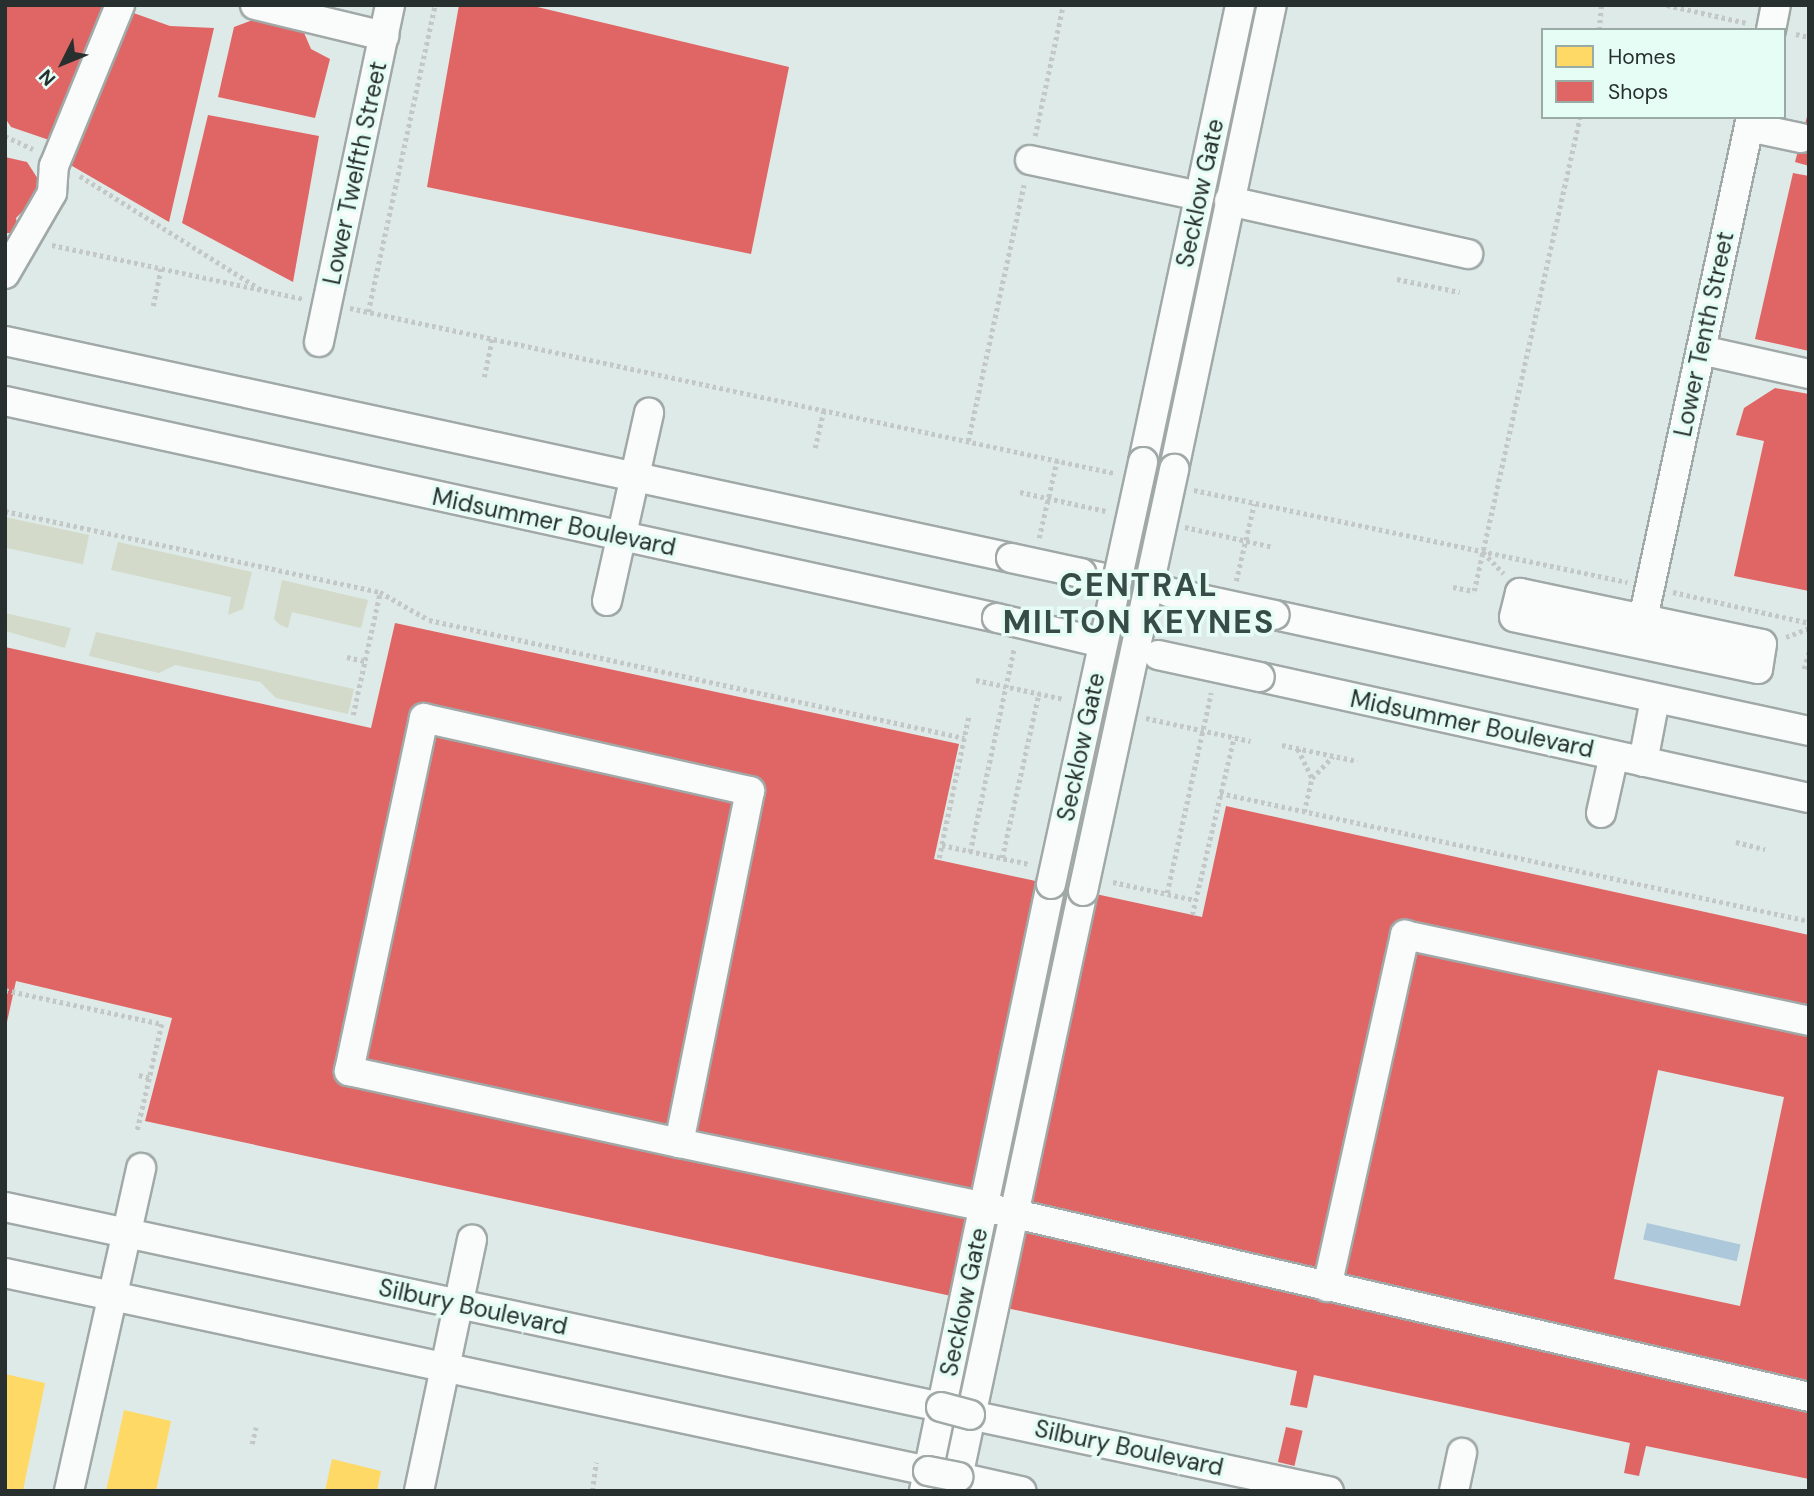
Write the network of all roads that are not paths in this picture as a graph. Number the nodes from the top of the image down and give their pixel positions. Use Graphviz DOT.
graph roads {
  1 [pos="120,5"];
  2 [pos="255,5"];
  3 [pos="390,5"];
  4 [pos="1240,5"];
  5 [pos="1272,5"];
  6 [pos="1776,5"];
  7 [pos="1771,28"];
  8 [pos="384,36"];
  9 [pos="1750,122"];
  10 [pos="1801,138"];
  11 [pos="1030,160"];
  12 [pos="1199,196"];
  13 [pos="1228,201"];
  14 [pos="1468,254"];
  15 [pos="7,274"];
  16 [pos="5,341"];
  17 [pos="319,342"];
  18 [pos="1701,350"];
  19 [pos="1809,374"];
  20 [pos="5,401"];
  21 [pos="649,412"];
  22 [pos="635,476"];
  23 [pos="622,536"];
  24 [pos="1117,581"];
  25 [pos="1149,588"];
  26 [pos="607,601"];
  27 [pos="1643,619"];
  28 [pos="1103,643"];
  29 [pos="1135,650"];
  30 [pos="1655,699"];
  31 [pos="1809,731"];
  32 [pos="1614,755"];
  33 [pos="1643,762"];
  34 [pos="1809,798"];
  35 [pos="1601,813"];
  36 [pos="1809,1021"];
  37 [pos="679,1143"];
  38 [pos="141,1168"];
  39 [pos="5,1207"];
  40 [pos="984,1207"];
  41 [pos="1014,1214"];
  42 [pos="124,1232"];
  43 [pos="472,1240"];
  44 [pos="5,1273"];
  45 [pos="1327,1287"];
  46 [pos="110,1296"];
  47 [pos="459,1304"];
  48 [pos="445,1368"];
  49 [pos="1809,1397"];
  50 [pos="941,1407"];
  51 [pos="970,1415"];
  52 [pos="1462,1453"];
  53 [pos="926,1481"];
  54 [pos="957,1484"];
  55 [pos="69,1491"];
  56 [pos="419,1491"];
  57 [pos="1021,1491"];
  58 [pos="1329,1491"];
  59 [pos="1454,1491"];
  1 -- 15 [label="street"];
  2 -- 8 [label="street"];
  3 -- 8 [label="street, Lower Twelfth Street"];
  4 -- 12 [label="street, Secklow Gate"];
  5 -- 13 [label="street, Secklow Gate"];
  6 -- 7 [label="street"];
  8 -- 17 [label="street, Lower Twelfth Street"];
  9 -- 10 [label="street"];
  9 -- 18 [label="street, Lower Tenth Street"];
  11 -- 12 [label="street"];
  12 -- 24 [label="street, Secklow Gate, bridge"];
  13 -- 14 [label="street"];
  13 -- 25 [label="street, Secklow Gate, bridge"];
  16 -- 22 [label="street"];
  18 -- 19 [label="street"];
  18 -- 27 [label="street, Lower Tenth Street"];
  20 -- 23 [label="street, Midsummer Boulevard"];
  21 -- 22 [label="street"];
  22 -- 23 [label="street"];
  22 -- 24 [label="street, bridge"];
  23 -- 26 [label="street"];
  23 -- 28 [label="street, Midsummer Boulevard, bridge"];
  24 -- 25 [label="street"];
  24 -- 28 [label="street, Secklow Gate, bridge"];
  25 -- 29 [label="street, Secklow Gate, bridge"];
  25 -- 30 [label="street, bridge"];
  27 -- 27 [label="street"];
  28 -- 29 [label="street, Midsummer Boulevard"];
  28 -- 40 [label="street, Secklow Gate, bridge"];
  29 -- 32 [label="street, Midsummer Boulevard, bridge"];
  29 -- 41 [label="street, Secklow Gate, bridge"];
  30 -- 31 [label="street"];
  30 -- 33 [label="street"];
  32 -- 33 [label="street, Midsummer Boulevard"];
  32 -- 35 [label="street"];
  33 -- 34 [label="street, Midsummer Boulevard"];
  36 -- 45 [label="street"];
  37 -- 37 [label="street"];
  37 -- 40 [label="street"];
  38 -- 42 [label="street"];
  39 -- 42 [label="street, Silbury Boulevard"];
  40 -- 41 [label="street"];
  40 -- 50 [label="street, Secklow Gate"];
  41 -- 45 [label="street"];
  41 -- 51 [label="street, Secklow Gate"];
  42 -- 46 [label="street"];
  42 -- 47 [label="street, Silbury Boulevard"];
  43 -- 47 [label="street"];
  44 -- 46 [label="street"];
  45 -- 49 [label="street"];
  46 -- 48 [label="street"];
  46 -- 55 [label="street"];
  47 -- 48 [label="street"];
  47 -- 50 [label="street, Silbury Boulevard"];
  48 -- 53 [label="street"];
  48 -- 56 [label="street"];
  50 -- 51 [label="street, Silbury Boulevard, bridge"];
  50 -- 53 [label="street, Secklow Gate"];
  51 -- 54 [label="street, Secklow Gate"];
  51 -- 58 [label="street, Silbury Boulevard"];
  52 -- 59 [label="street"];
  53 -- 54 [label="street, bridge"];
  54 -- 57 [label="street"];
}
